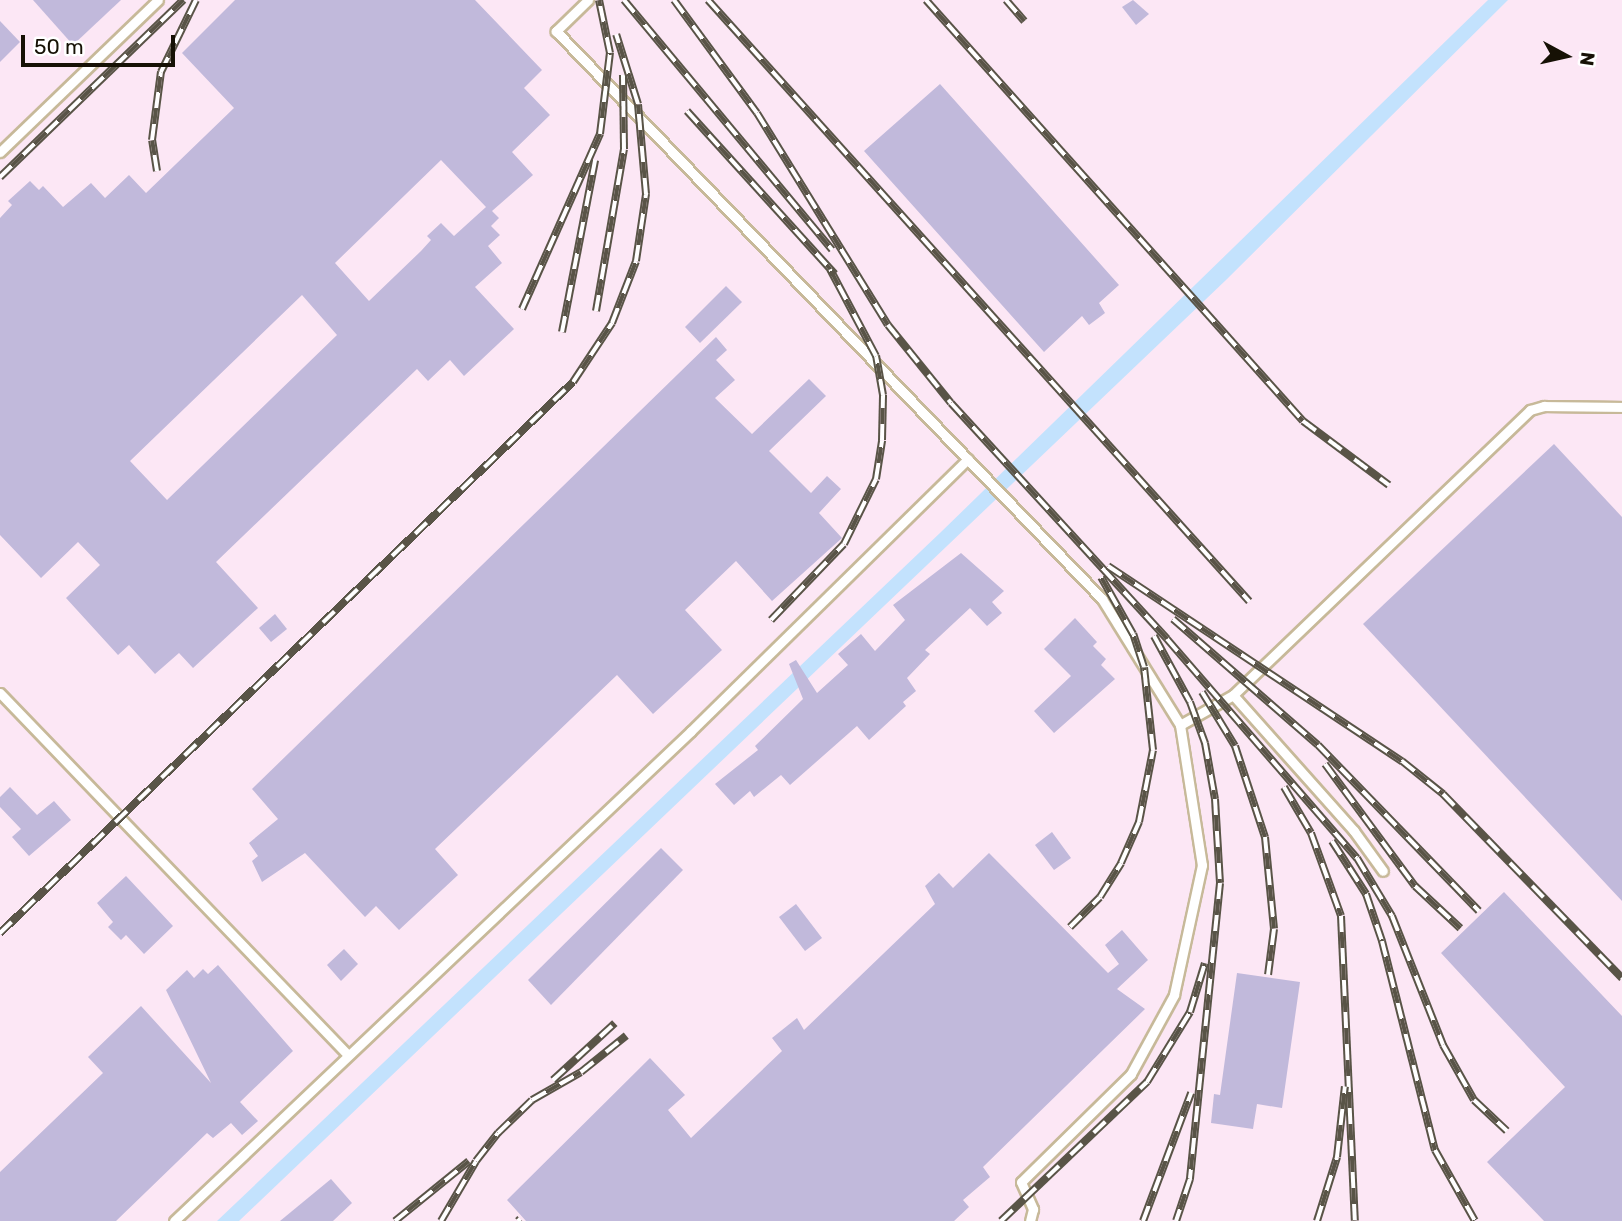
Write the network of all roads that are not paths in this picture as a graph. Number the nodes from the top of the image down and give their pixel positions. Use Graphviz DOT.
graph roads {
  1 [pos="158,0"];
  2 [pos="587,0"];
  3 [pos="0,152"];
  4 [pos="1622,407"];
  5 [pos="968,459"];
  6 [pos="0,693"];
  7 [pos="1233,695"];
  8 [pos="1180,725"];
  9 [pos="1383,871"];
  10 [pos="348,1055"];
  11 [pos="174,1221"];
  12 [pos="1030,1221"];
  1 -- 3 [label="lane"];
  2 -- 5 [label="lane"];
  4 -- 7 [label="lane"];
  5 -- 8 [label="lane"];
  5 -- 10 [label="lane"];
  6 -- 10 [label="lane"];
  7 -- 8 [label="lane"];
  7 -- 9 [label="lane"];
  8 -- 12 [label="lane"];
  10 -- 11 [label="lane"];
}
